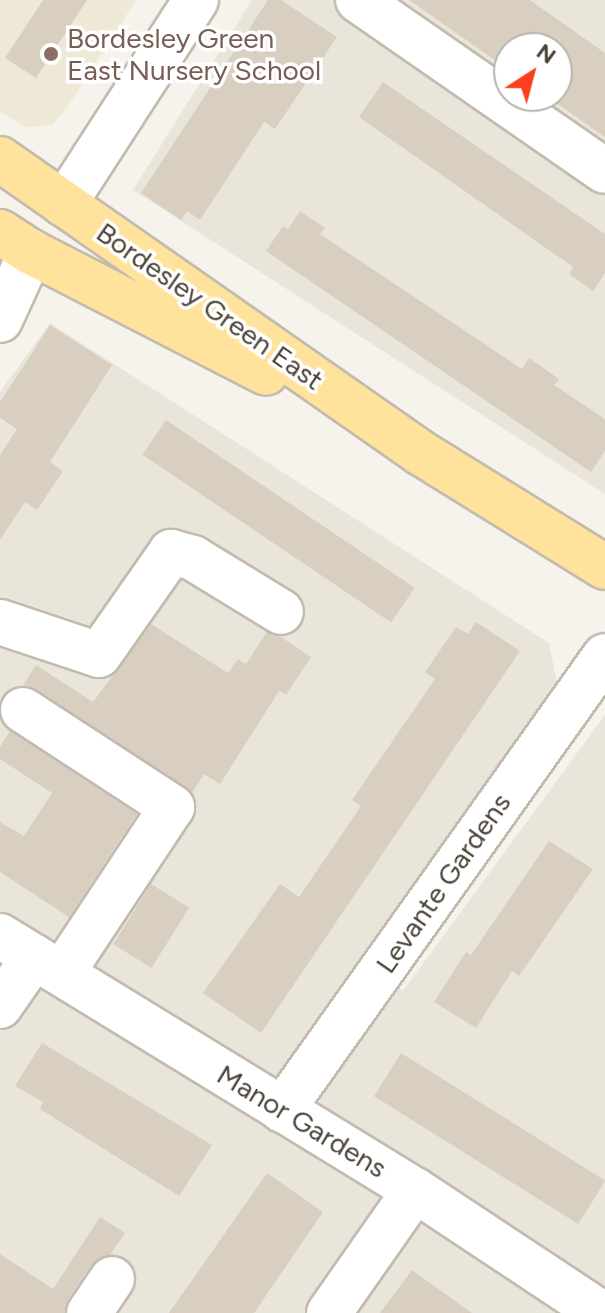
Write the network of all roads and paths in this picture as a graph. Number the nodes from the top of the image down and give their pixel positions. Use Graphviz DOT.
graph roads {
  1 [pos="196,0"];
  2 [pos="358,0"];
  3 [pos="0,159"];
  4 [pos="605,171"];
  5 [pos="64,204"];
  6 [pos="15,242"];
  7 [pos="0,320"];
  8 [pos="421,453"];
  9 [pos="605,567"];
  10 [pos="281,612"];
  11 [pos="0,622"];
  12 [pos="605,656"];
  13 [pos="23,710"];
  14 [pos="32,955"];
  15 [pos="0,1006"];
  16 [pos="282,1110"];
  17 [pos="415,1190"];
  18 [pos="329,1313"];
  19 [pos="601,1313"];
  1 -- 5 [label="street"];
  2 -- 4 [label="street"];
  3 -- 5 [label="main road, Bordesley Green East"];
  5 -- 8 [label="main road, Bordesley Green East"];
  6 -- 7 [label="street"];
  6 -- 8 [label="main road, Bordesley Green East"];
  8 -- 9 [label="main road, Bordesley Green East"];
  10 -- 11 [label="street"];
  12 -- 16 [label="street, Levante Gardens"];
  13 -- 14 [label="street"];
  14 -- 15 [label="street"];
  14 -- 16 [label="street, Manor Gardens"];
  16 -- 17 [label="street, Manor Gardens"];
  17 -- 18 [label="street"];
  17 -- 19 [label="street, Manor Gardens"];
}
